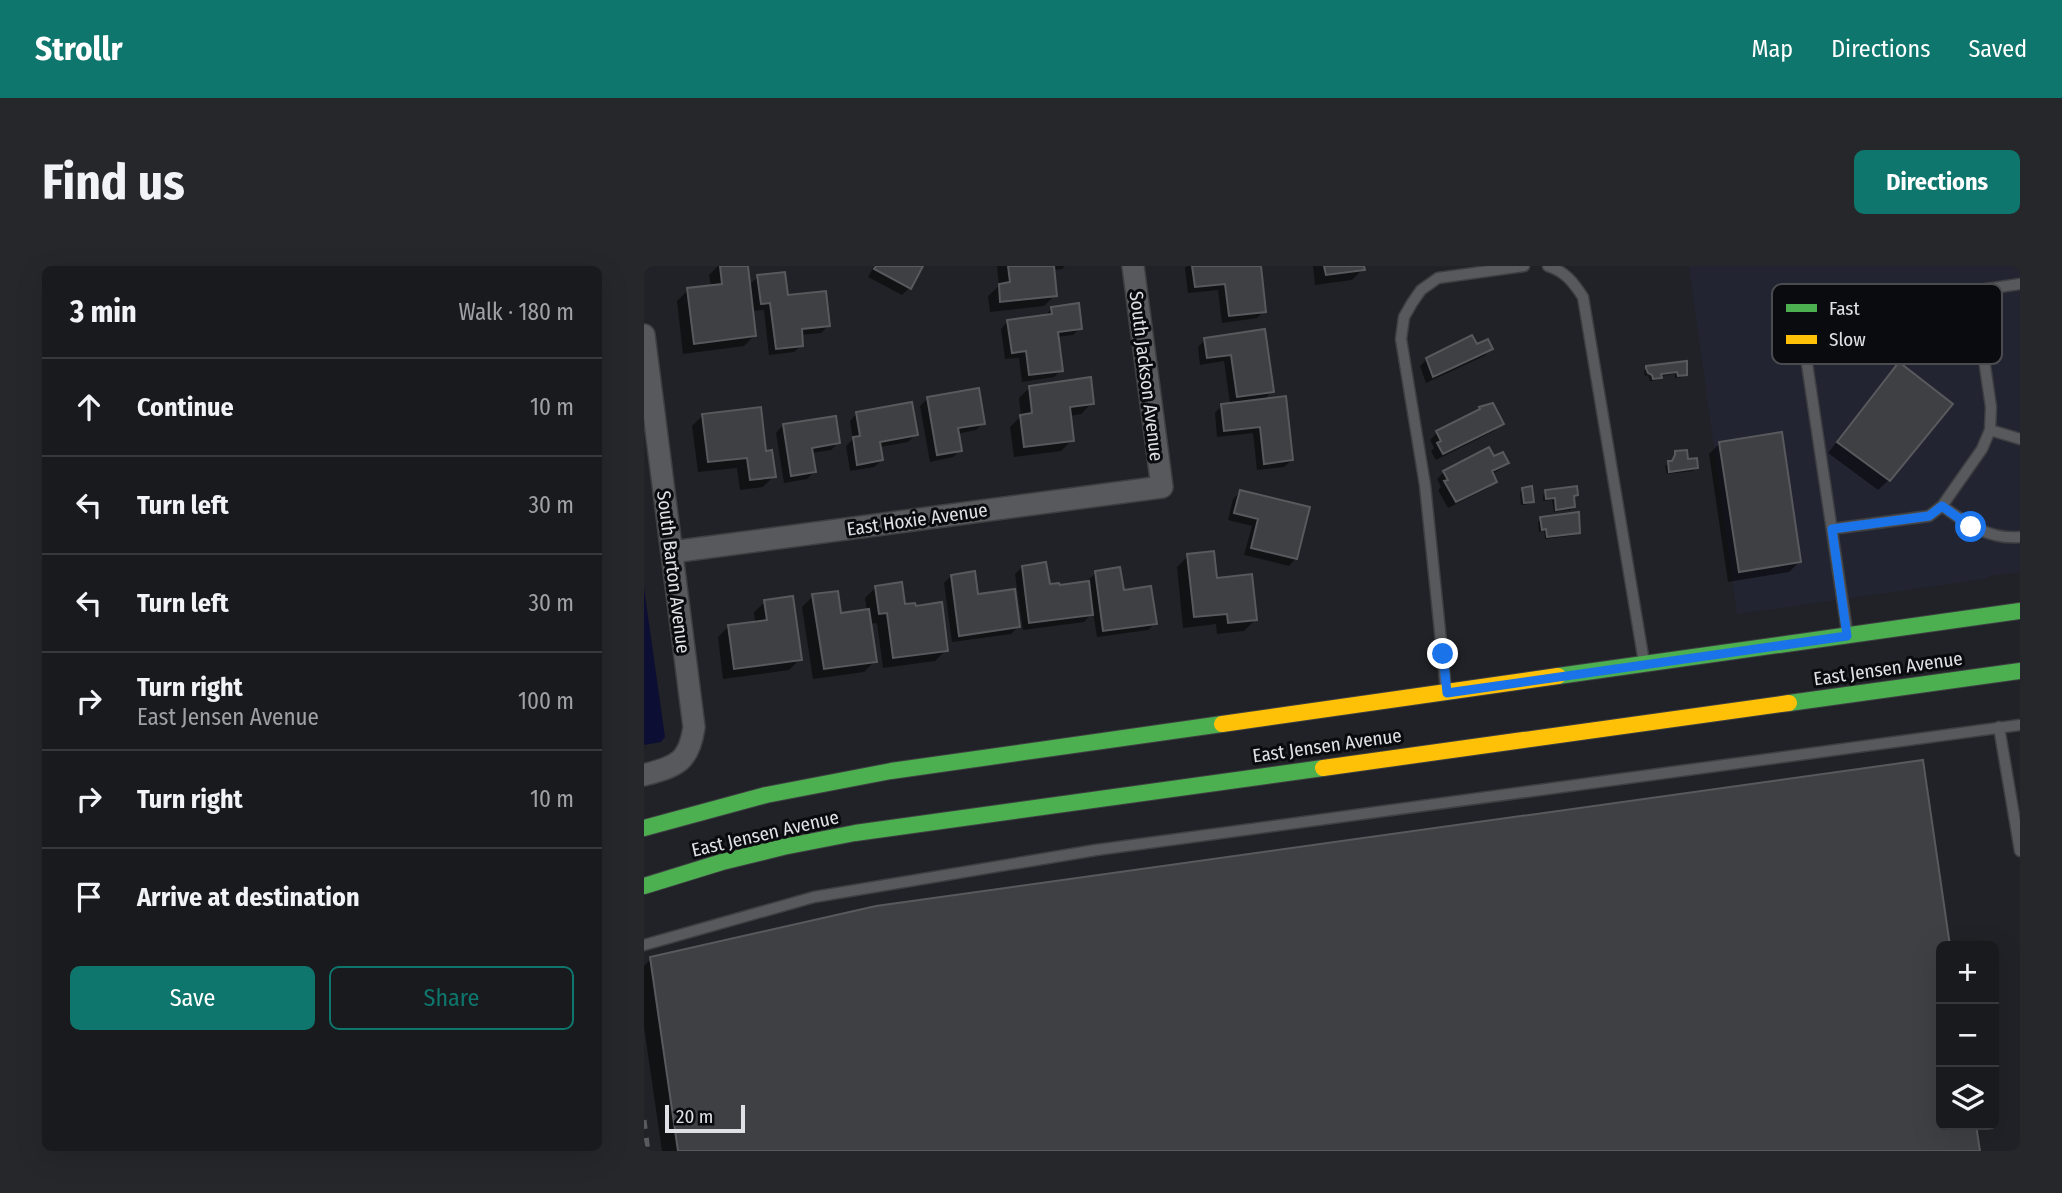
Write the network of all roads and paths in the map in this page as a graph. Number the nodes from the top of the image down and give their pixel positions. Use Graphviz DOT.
graph roads {
  1 [pos="1133,266"];
  2 [pos="1524,266"];
  3 [pos="1548,266"];
  4 [pos="2020,284"];
  5 [pos="2002,287"];
  6 [pos="644,334"];
  7 [pos="1807,364"];
  8 [pos="1985,364"];
  9 [pos="1990,430"];
  10 [pos="2020,439"];
  11 [pos="1162,487"];
  12 [pos="1942,506"];
  13 [pos="1832,529"];
  14 [pos="2020,537"];
  15 [pos="672,552"];
  16 [pos="2020,611"];
  17 [pos="1847,636"];
  18 [pos="1644,664"];
  19 [pos="2020,671"];
  20 [pos="1447,693"];
  21 [pos="2020,724"];
  22 [pos="1999,727"];
  23 [pos="644,775"];
  24 [pos="699,812"];
  25 [pos="644,817"];
  26 [pos="644,828"];
  27 [pos="2020,851"];
  28 [pos="644,886"];
  29 [pos="644,944"];
  1 -- 11 [label="street, South Jackson Avenue"];
  2 -- 20 [label="lane"];
  3 -- 18 [label="lane"];
  4 -- 5 [label="lane"];
  6 -- 15 [label="street, South Barton Avenue"];
  7 -- 13 [label="lane"];
  8 -- 9 [label="lane"];
  9 -- 10 [label="lane"];
  9 -- 12 [label="lane"];
  11 -- 15 [label="street, East Hoxie Avenue"];
  12 -- 13 [label="lane"];
  12 -- 14 [label="lane"];
  13 -- 17 [label="lane"];
  15 -- 23 [label="street, South Barton Avenue"];
  16 -- 17 [label="main road, East Jensen Avenue"];
  17 -- 18 [label="main road, East Jensen Avenue"];
  18 -- 20 [label="main road, East Jensen Avenue"];
  19 -- 28 [label="main road, East Jensen Avenue"];
  20 -- 24 [label="main road, East Jensen Avenue"];
  21 -- 22 [label="lane"];
  22 -- 27 [label="lane"];
  22 -- 29 [label="lane"];
  24 -- 25 [label="main road"];
  24 -- 26 [label="main road"];
}
